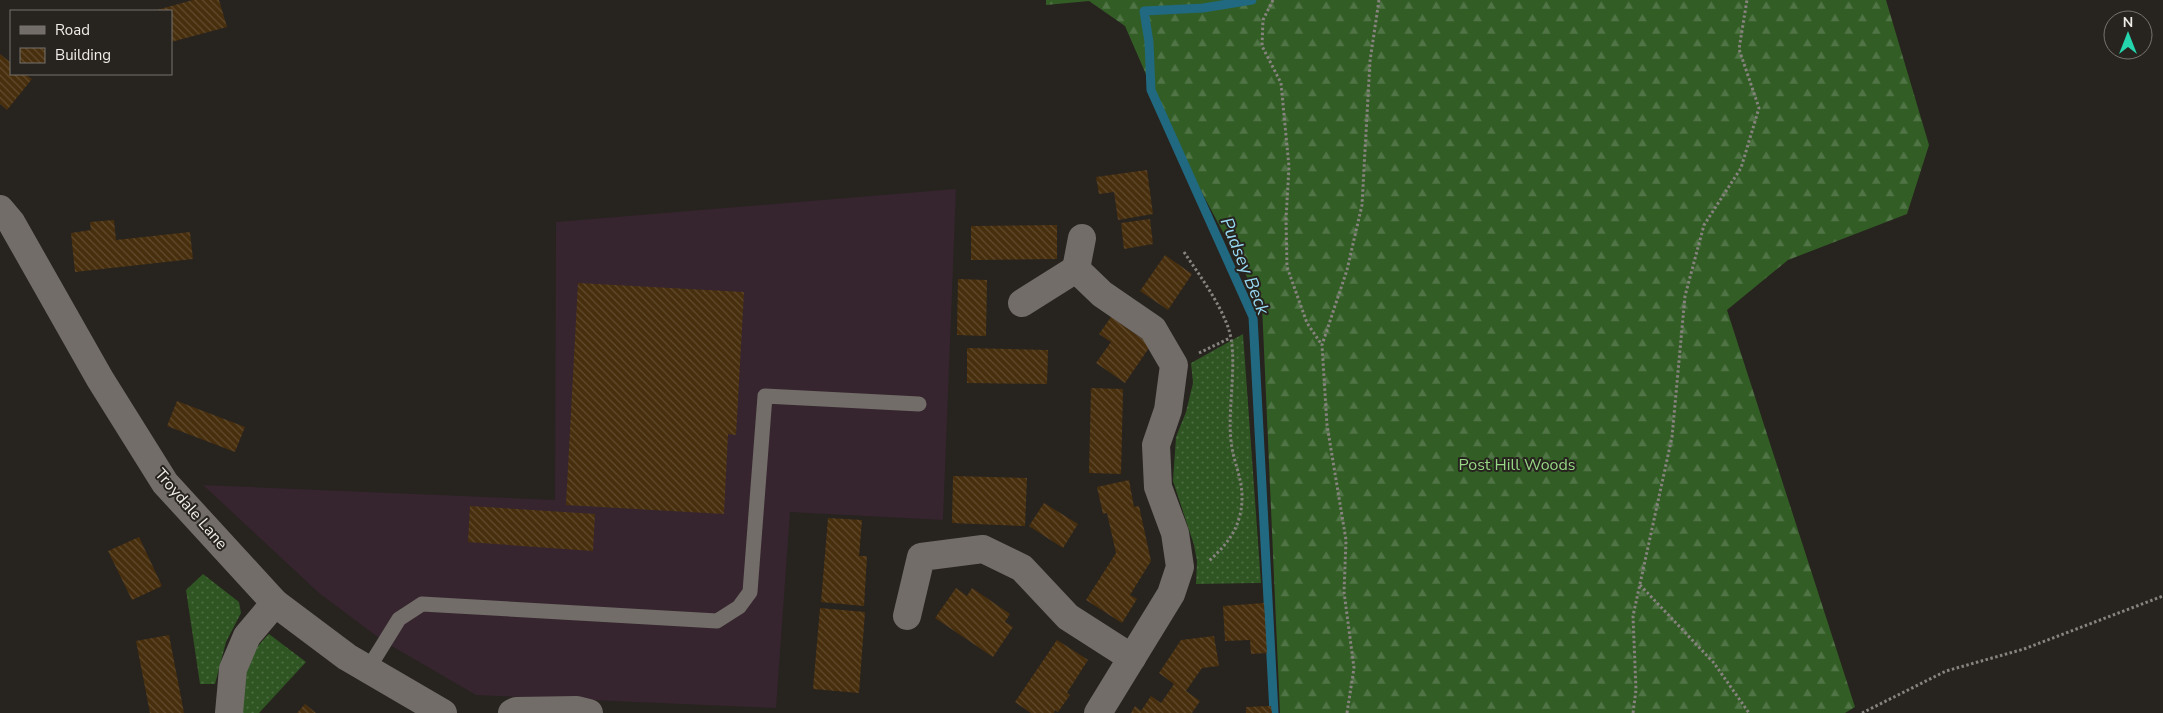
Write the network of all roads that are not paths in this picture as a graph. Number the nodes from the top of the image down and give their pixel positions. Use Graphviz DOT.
graph roads {
  1 [pos="0,209"];
  2 [pos="1082,238"];
  3 [pos="1076,269"];
  4 [pos="1022,303"];
  5 [pos="919,404"];
  6 [pos="276,604"];
  7 [pos="907,616"];
  8 [pos="1132,658"];
  9 [pos="368,669"];
  10 [pos="229,713"];
  11 [pos="443,713"];
  12 [pos="512,713"];
  13 [pos="589,713"];
  14 [pos="1098,713"];
  1 -- 6 [label="street, Troydale Lane"];
  2 -- 3 [label="street"];
  3 -- 4 [label="street"];
  3 -- 8 [label="street"];
  5 -- 9 [label="lane"];
  6 -- 9 [label="street, Troydale Lane"];
  6 -- 10 [label="street"];
  7 -- 8 [label="street"];
  8 -- 14 [label="street"];
  9 -- 11 [label="street, Troydale Lane"];
  12 -- 13 [label="street"];
}
